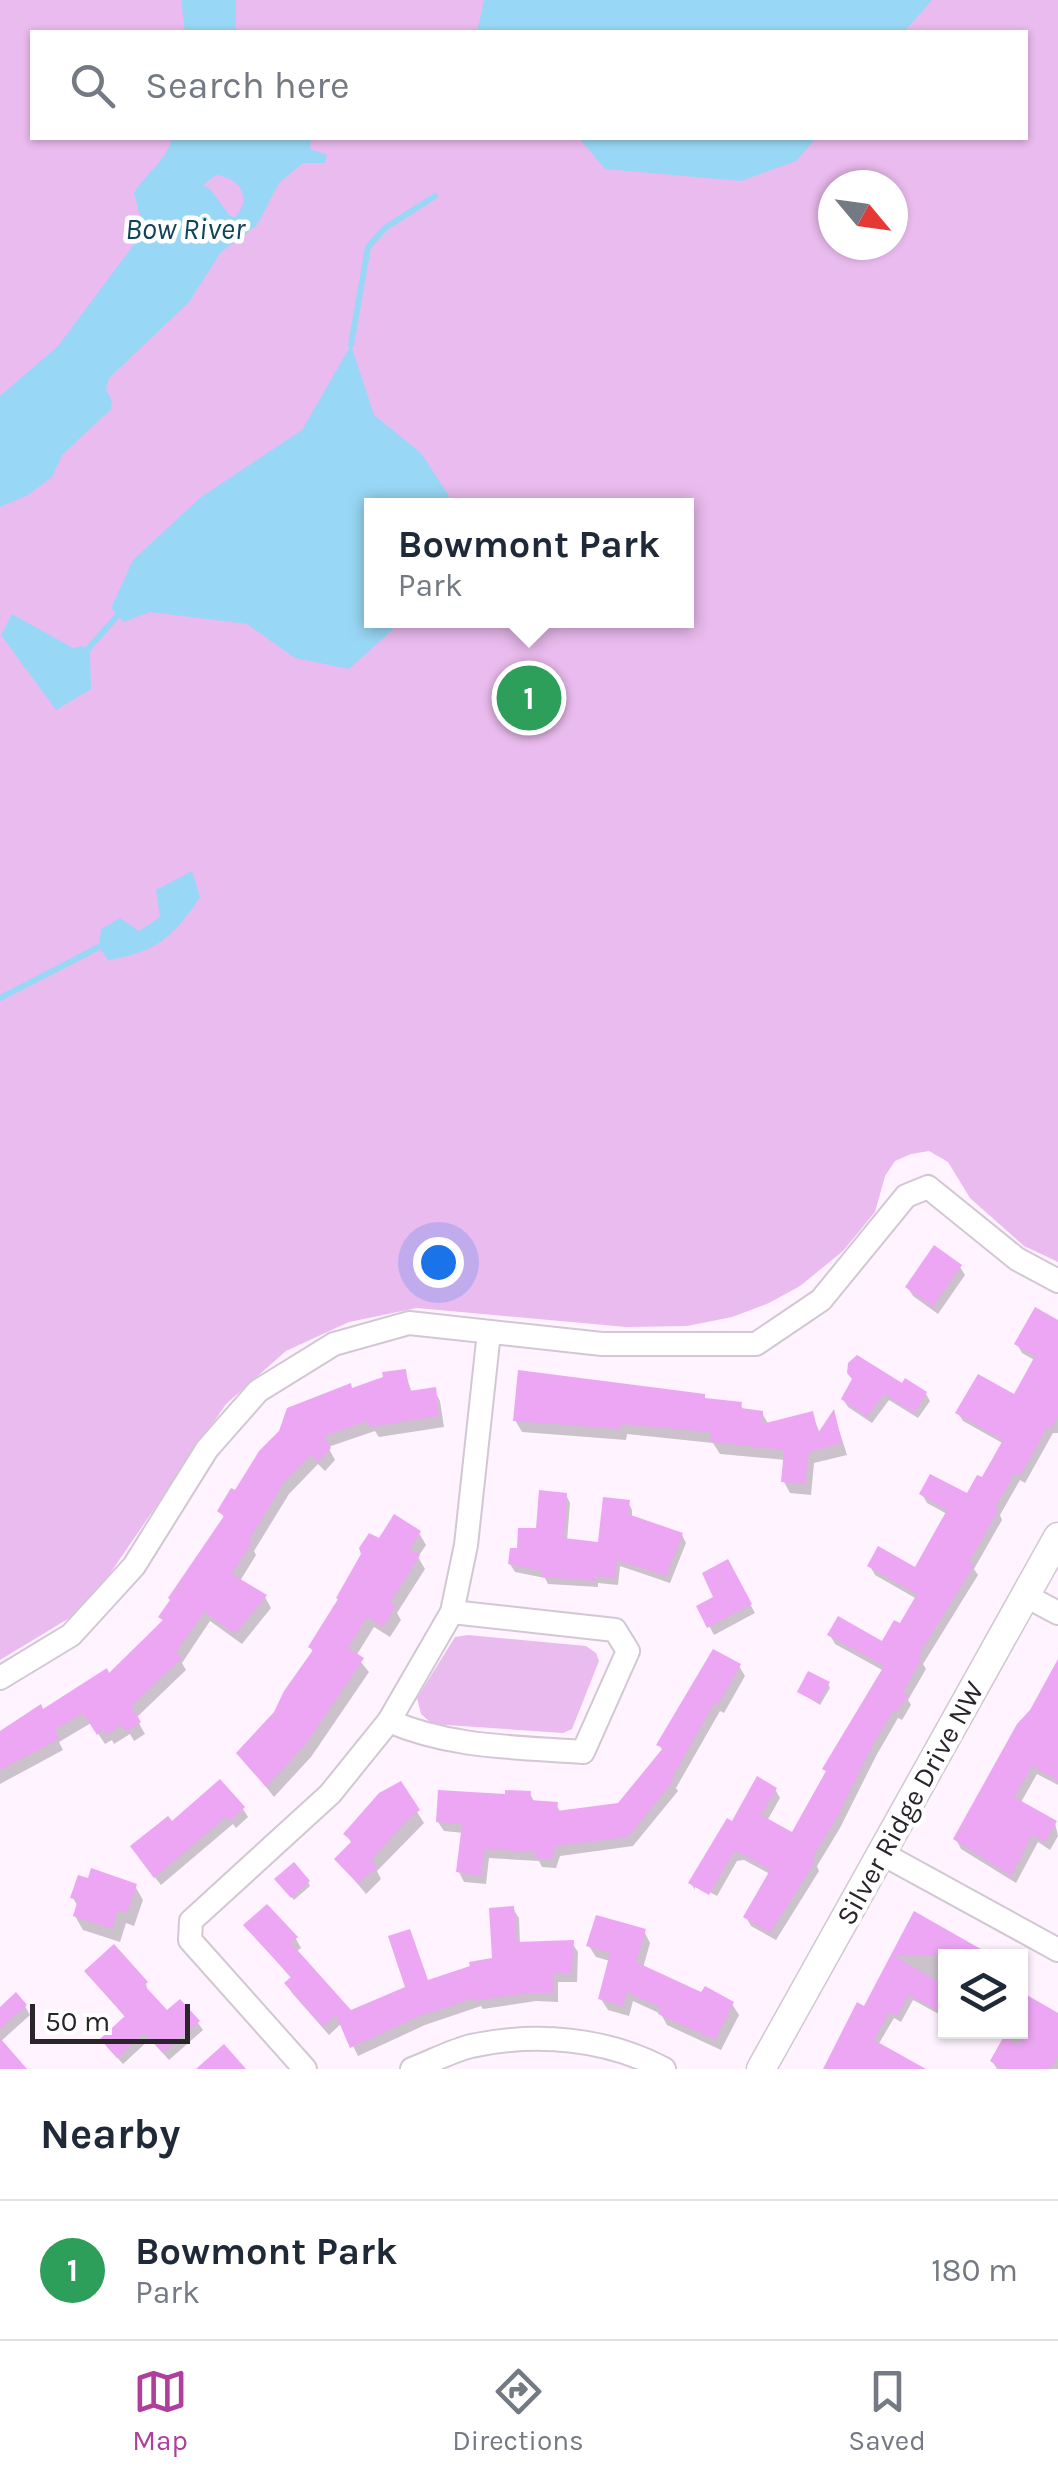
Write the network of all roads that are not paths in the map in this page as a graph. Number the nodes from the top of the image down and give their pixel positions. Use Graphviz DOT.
graph roads {
  1 [pos="1058,1281"];
  2 [pos="489,1332"];
  3 [pos="1058,1537"];
  4 [pos="1026,1596"];
  5 [pos="452,1612"];
  6 [pos="1058,1613"];
  7 [pos="0,1678"];
  8 [pos="389,1721"];
  9 [pos="881,1853"];
  10 [pos="1058,1950"];
  11 [pos="305,2069"];
  12 [pos="412,2069"];
  13 [pos="664,2069"];
  14 [pos="761,2069"];
  1 -- 2 [label="street"];
  2 -- 5 [label="street"];
  2 -- 7 [label="street"];
  3 -- 4 [label="street, Silver Ridge Drive NW"];
  4 -- 6 [label="street"];
  4 -- 9 [label="street, Silver Ridge Drive NW"];
  5 -- 8 [label="street"];
  5 -- 8 [label="street"];
  8 -- 11 [label="street"];
  9 -- 10 [label="street"];
  9 -- 14 [label="street, Silver Ridge Drive NW"];
  12 -- 13 [label="street"];
}
